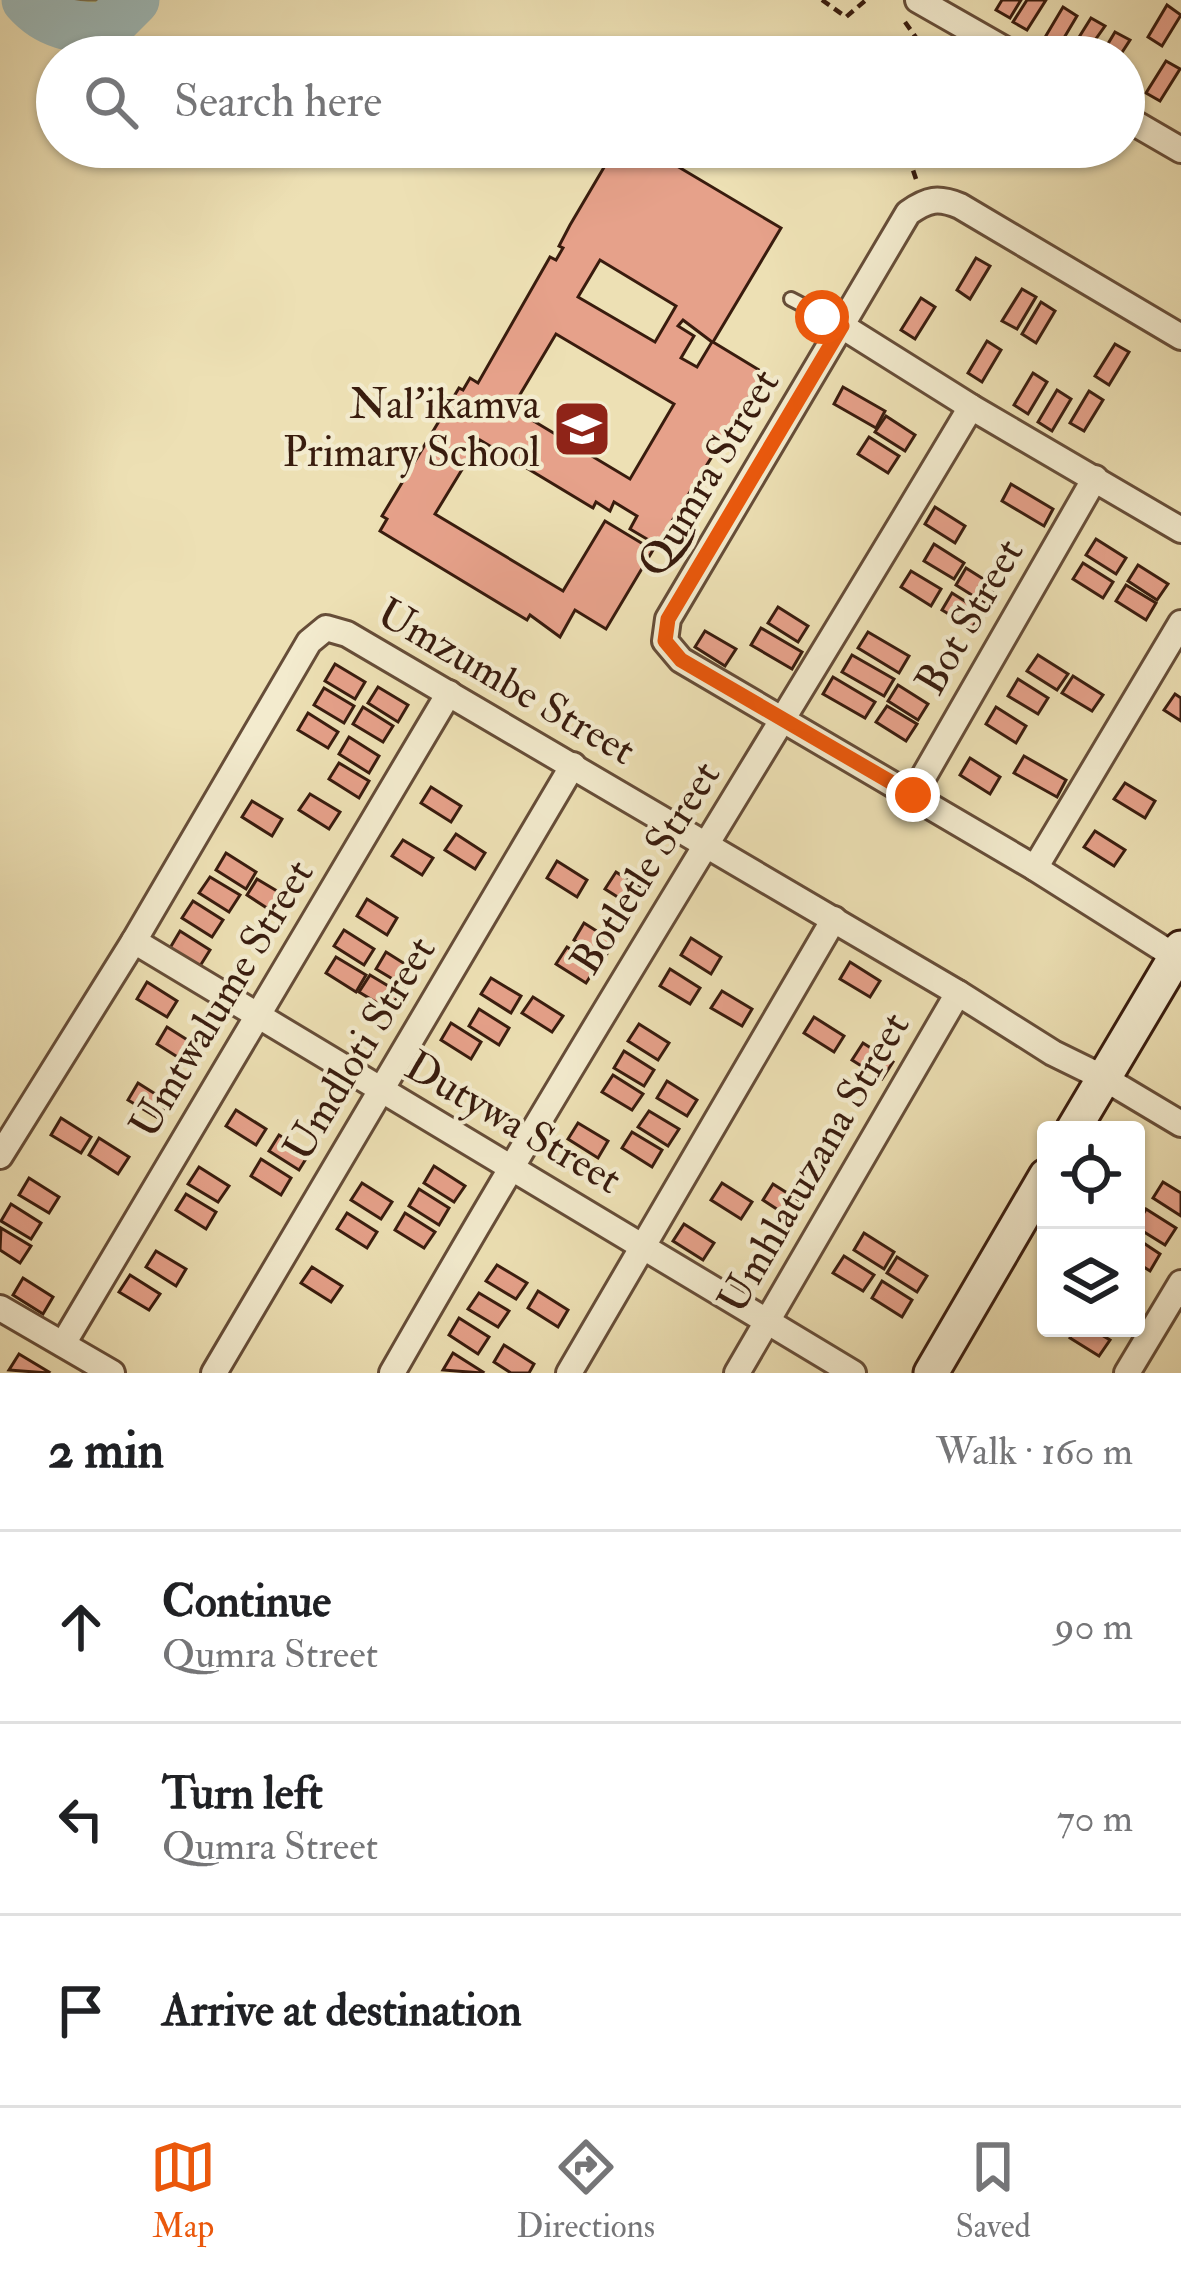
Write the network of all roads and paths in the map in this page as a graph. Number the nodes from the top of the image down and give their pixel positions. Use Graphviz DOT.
graph roads {
  1 [pos="822,0"];
  2 [pos="866,0"];
  3 [pos="910,7"];
  4 [pos="922,36"];
  5 [pos="973,36"];
  6 [pos="1145,129"];
  7 [pos="1181,149"];
  8 [pos="911,168"];
  9 [pos="924,202"];
  10 [pos="791,299"];
  11 [pos="842,326"];
  12 [pos="1181,337"];
  13 [pos="971,407"];
  14 [pos="1095,478"];
  15 [pos="1181,530"];
  16 [pos="1181,622"];
  17 [pos="449,693"];
  18 [pos="784,722"];
  19 [pos="573,765"];
  20 [pos="913,795"];
  21 [pos="705,842"];
  22 [pos="1035,868"];
  23 [pos="834,919"];
  24 [pos="134,941"];
  25 [pos="1178,952"];
  26 [pos="958,993"];
  27 [pos="256,1018"];
  28 [pos="1104,1078"];
  29 [pos="381,1091"];
  30 [pos="1078,1121"];
  31 [pos="1181,1124"];
  32 [pos="0,1156"];
  33 [pos="510,1167"];
  34 [pos="1037,1191"];
  35 [pos="644,1245"];
  36 [pos="1181,1283"];
  37 [pos="0,1310"];
  38 [pos="768,1318"];
  39 [pos="63,1344"];
  40 [pos="112,1373"];
  41 [pos="214,1373"];
  42 [pos="392,1373"];
  43 [pos="568,1373"];
  44 [pos="736,1373"];
  45 [pos="854,1373"];
  46 [pos="931,1373"];
  47 [pos="1127,1373"];
  1 -- 2 [label="path"];
  3 -- 4 [label="path"];
  3 -- 5 [label="street"];
  6 -- 7 [label="street"];
  8 -- 9 [label="path"];
  9 -- 11 [label="street, Qumra Street"];
  9 -- 12 [label="street"];
  10 -- 11 [label="lane"];
  11 -- 13 [label="street"];
  11 -- 18 [label="street, Qumra Street"];
  13 -- 14 [label="street"];
  13 -- 18 [label="street, Botletle Street"];
  14 -- 15 [label="street"];
  14 -- 20 [label="street, Bot Street"];
  16 -- 22 [label="street"];
  17 -- 19 [label="street, Umzumbe Street"];
  17 -- 24 [label="street, Umzumbe Street"];
  17 -- 27 [label="street, Umtwalume Street"];
  18 -- 20 [label="street, Qumra Street"];
  18 -- 21 [label="street, Botletle Street"];
  19 -- 21 [label="street, Umzumbe Street"];
  19 -- 29 [label="street, Umdloti Street"];
  20 -- 22 [label="street, Qumra Street"];
  21 -- 23 [label="street, Umzumbe Street"];
  21 -- 33 [label="street, Botletle Street"];
  22 -- 25 [label="street, Qumra Street"];
  23 -- 26 [label="street, Umzumbe Street"];
  23 -- 35 [label="street"];
  24 -- 27 [label="street, Dutywa Street"];
  24 -- 32 [label="street, Umzumbe Street"];
  25 -- 28 [label="street"];
  26 -- 28 [label="street, Umzumbe Street"];
  26 -- 38 [label="street, Umhlatuzana Street"];
  27 -- 29 [label="street, Dutywa Street"];
  27 -- 39 [label="street, Umtwalume Street"];
  28 -- 30 [label="street"];
  28 -- 31 [label="street, Umzumbe Street"];
  29 -- 33 [label="street, Dutywa Street"];
  29 -- 41 [label="street, Umdloti Street"];
  33 -- 35 [label="street, Dutywa Street"];
  33 -- 42 [label="street, Botletle Street"];
  34 -- 46 [label="street"];
  35 -- 38 [label="street, Dutywa Street"];
  35 -- 43 [label="street"];
  36 -- 47 [label="street"];
  37 -- 39 [label="street"];
  38 -- 44 [label="street, Umhlatuzana Street"];
  38 -- 45 [label="street, Dutywa Street"];
  39 -- 40 [label="street"];
}
